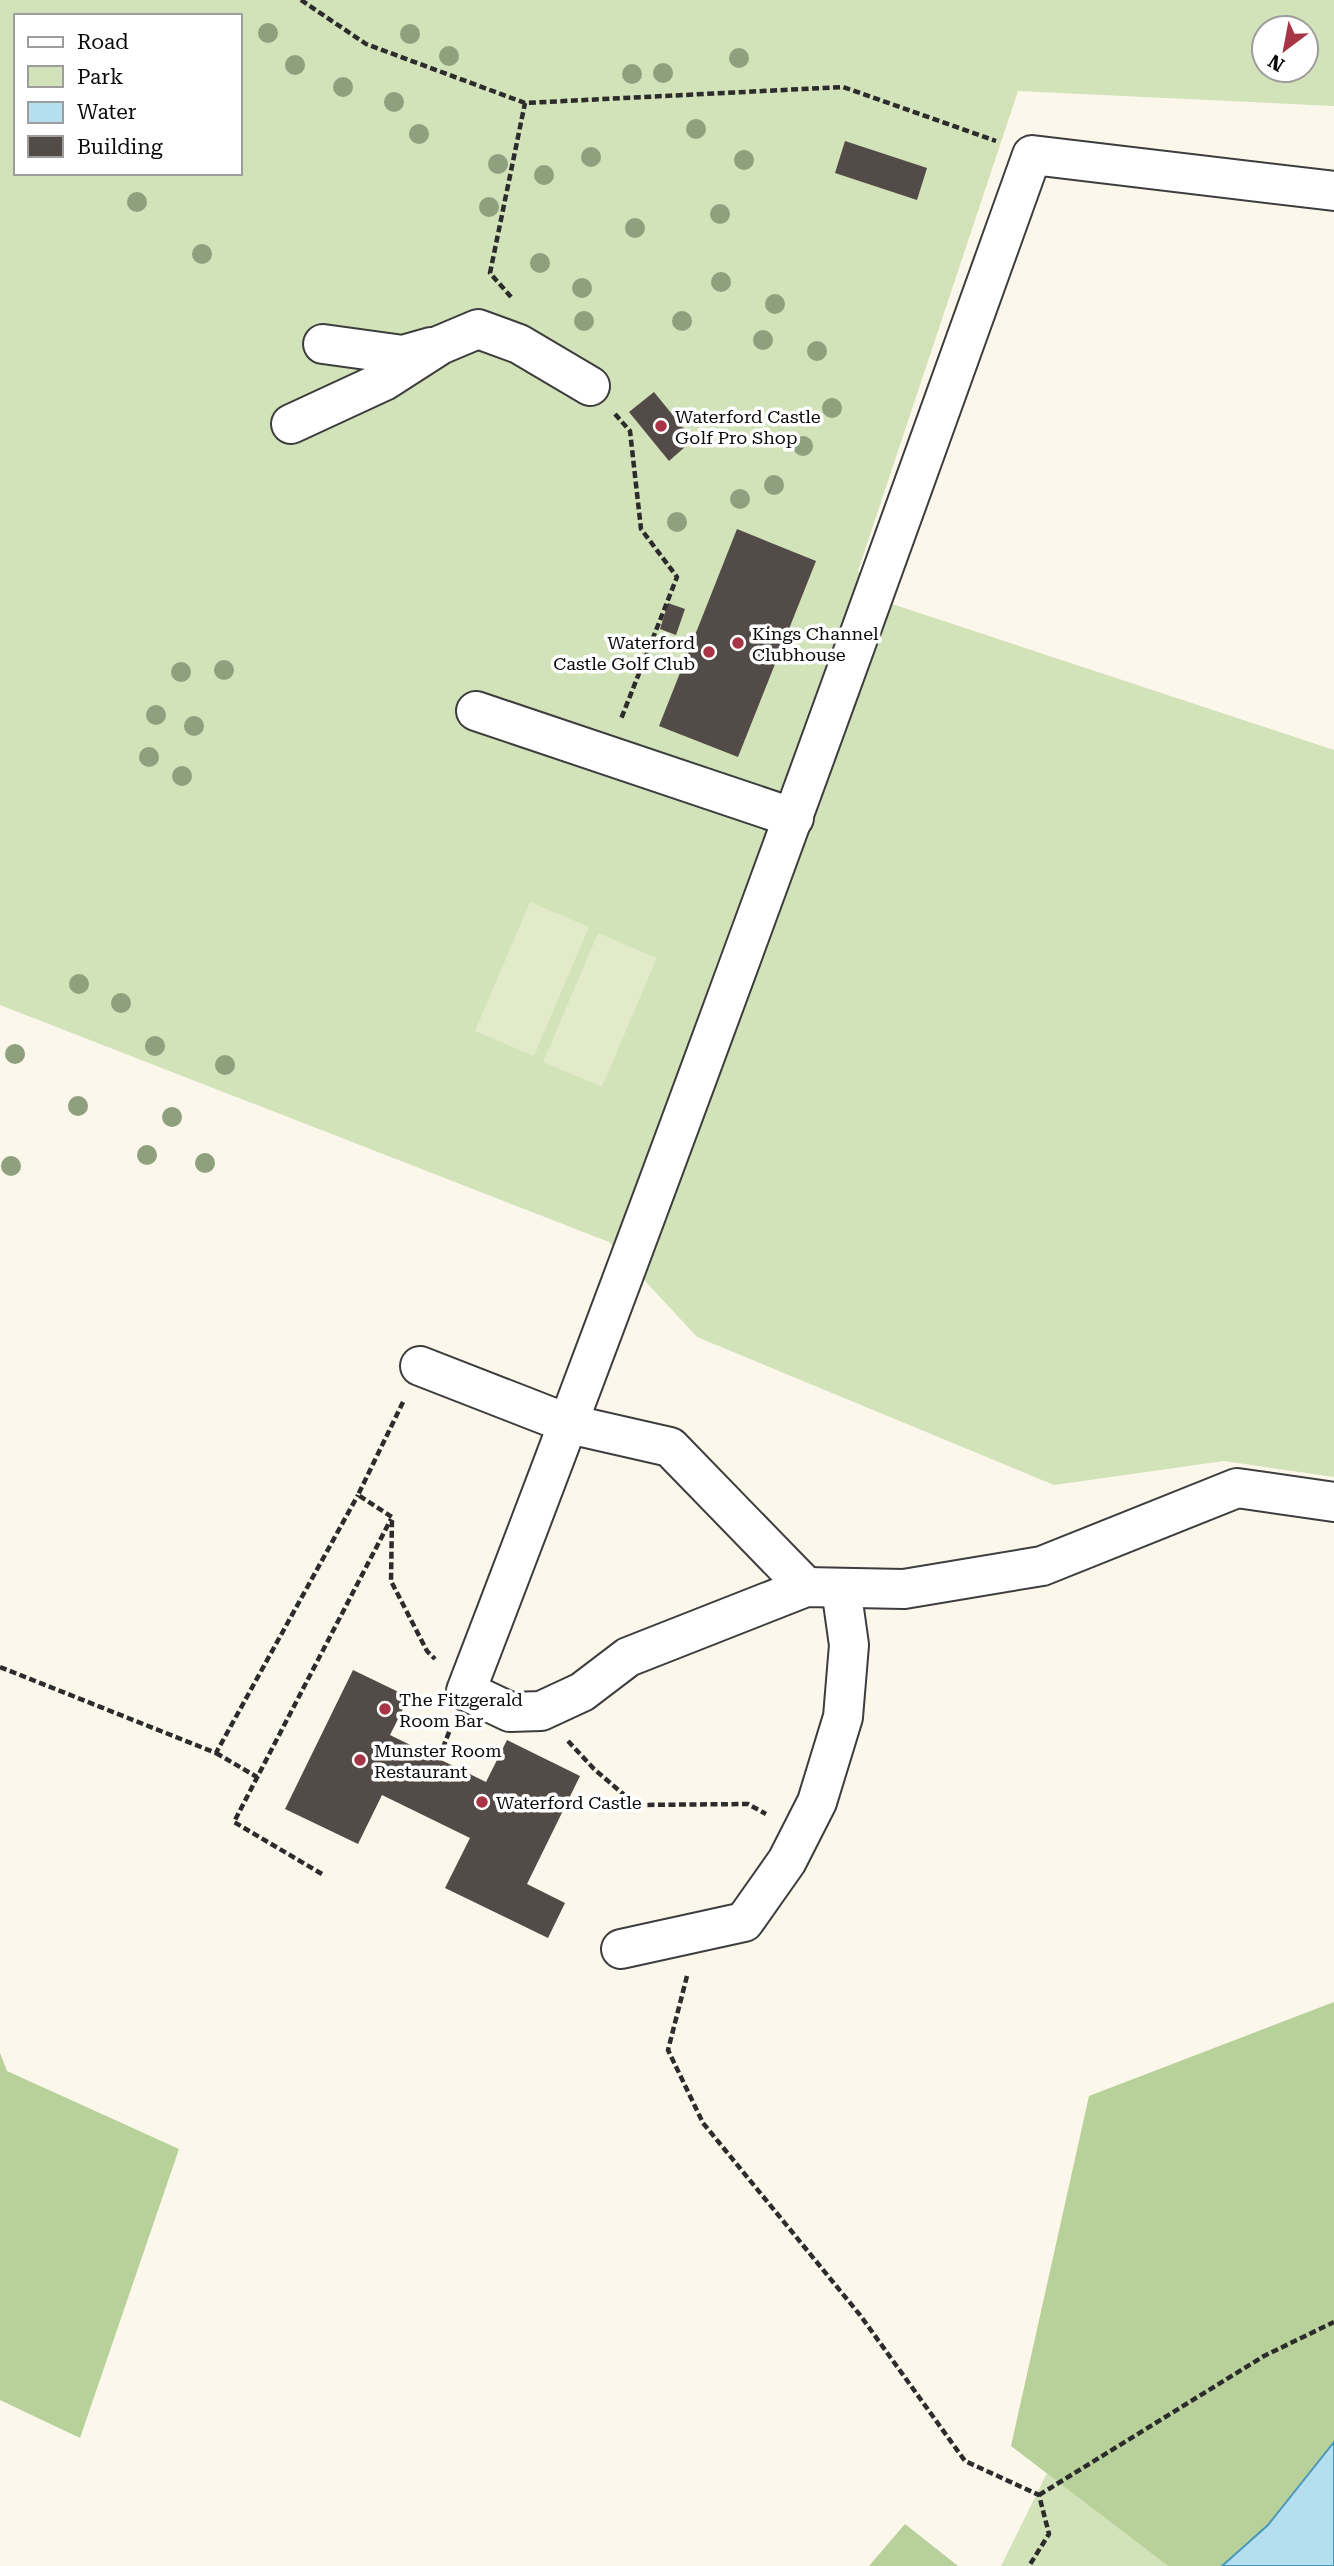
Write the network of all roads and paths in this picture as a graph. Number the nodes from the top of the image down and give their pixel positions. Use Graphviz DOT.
graph roads {
  1 [pos="301,0"];
  2 [pos="525,103"];
  3 [pos="1032,155"];
  4 [pos="1334,191"];
  5 [pos="517,304"];
  6 [pos="323,344"];
  7 [pos="440,345"];
  8 [pos="590,386"];
  9 [pos="291,424"];
  10 [pos="476,711"];
  11 [pos="607,755"];
  12 [pos="794,818"];
  13 [pos="421,1366"];
  14 [pos="569,1423"];
  15 [pos="358,1495"];
  16 [pos="1334,1502"];
  17 [pos="392,1517"];
  18 [pos="823,1588"];
  19 [pos="0,1667"];
  20 [pos="466,1691"];
  21 [pos="541,1711"];
  22 [pos="216,1753"];
  23 [pos="257,1777"];
  24 [pos="801,1833"];
  25 [pos="322,1874"];
  26 [pos="698,1931"];
  27 [pos="621,1949"];
  28 [pos="1334,2322"];
  29 [pos="1039,2495"];
  30 [pos="1029,2566"];
  1 -- 2 [label="path"];
  2 -- 3 [label="path"];
  2 -- 5 [label="path"];
  3 -- 4 [label="street"];
  3 -- 12 [label="street"];
  6 -- 7 [label="street"];
  7 -- 8 [label="street"];
  7 -- 9 [label="street"];
  8 -- 11 [label="path"];
  10 -- 11 [label="street"];
  11 -- 12 [label="street"];
  12 -- 14 [label="street"];
  13 -- 14 [label="street"];
  13 -- 15 [label="path"];
  14 -- 18 [label="street"];
  14 -- 20 [label="street"];
  15 -- 17 [label="path"];
  15 -- 22 [label="path"];
  16 -- 18 [label="street"];
  17 -- 20 [label="path"];
  17 -- 23 [label="path"];
  18 -- 21 [label="street"];
  18 -- 24 [label="street"];
  19 -- 22 [label="path"];
  20 -- 21 [label="street"];
  21 -- 24 [label="path"];
  22 -- 23 [label="path"];
  23 -- 25 [label="path"];
  24 -- 26 [label="street"];
  26 -- 27 [label="street"];
  26 -- 29 [label="path"];
  28 -- 29 [label="path"];
  29 -- 30 [label="path"];
}
